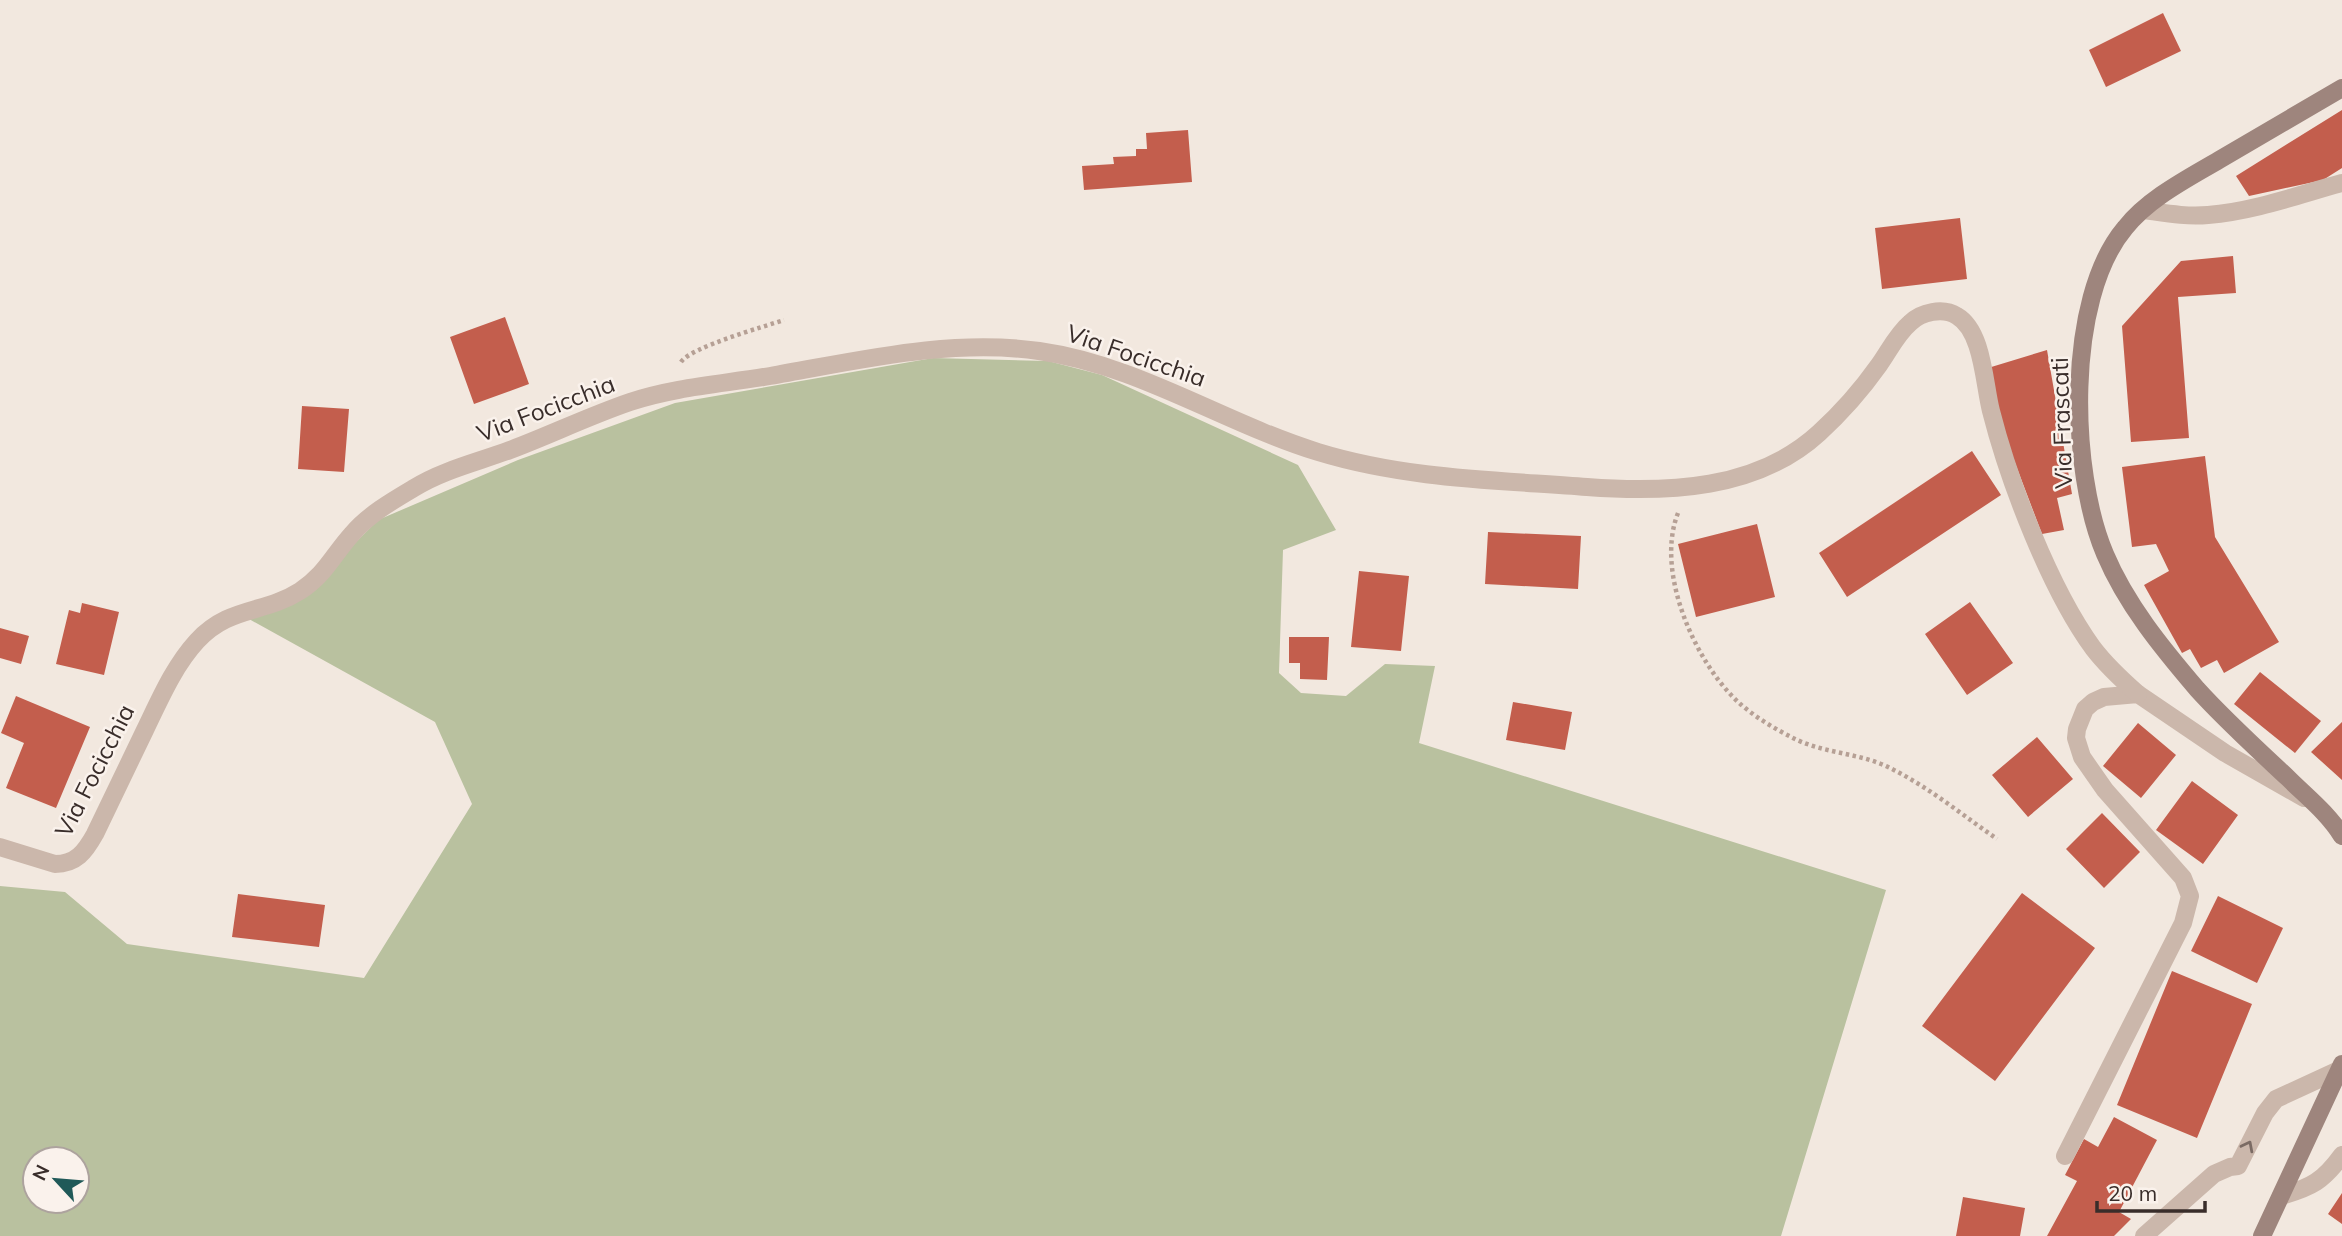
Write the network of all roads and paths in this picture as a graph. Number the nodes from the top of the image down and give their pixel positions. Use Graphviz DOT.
graph roads {
  1 [pos="2342,88"];
  2 [pos="2342,183"];
  3 [pos="2143,210"];
  4 [pos="784,320"];
  5 [pos="663,393"];
  6 [pos="1705,485"];
  7 [pos="2138,694"];
  8 [pos="2316,805"];
  9 [pos="2342,836"];
  10 [pos="1997,839"];
  11 [pos="0,847"];
  12 [pos="2341,1067"];
  13 [pos="2342,1155"];
  14 [pos="2065,1156"];
  15 [pos="2281,1196"];
  16 [pos="2144,1236"];
  17 [pos="2262,1236"];
  1 -- 3 [label="main road, Via Frascati"];
  2 -- 3 [label="street"];
  3 -- 8 [label="main road, Via Frascati"];
  4 -- 5 [label="path"];
  5 -- 6 [label="street, Via Focicchia"];
  5 -- 11 [label="street, Via Focicchia"];
  6 -- 7 [label="street, Via Focicchia"];
  6 -- 10 [label="path"];
  7 -- 8 [label="street, Via Focicchia"];
  7 -- 14 [label="street"];
  8 -- 9 [label="main road, Via Frascati"];
  12 -- 15 [label="main road"];
  16 -- 12 [label="street, one-way"];
  13 -- 15 [label="street"];
  15 -- 17 [label="main road"];
}
